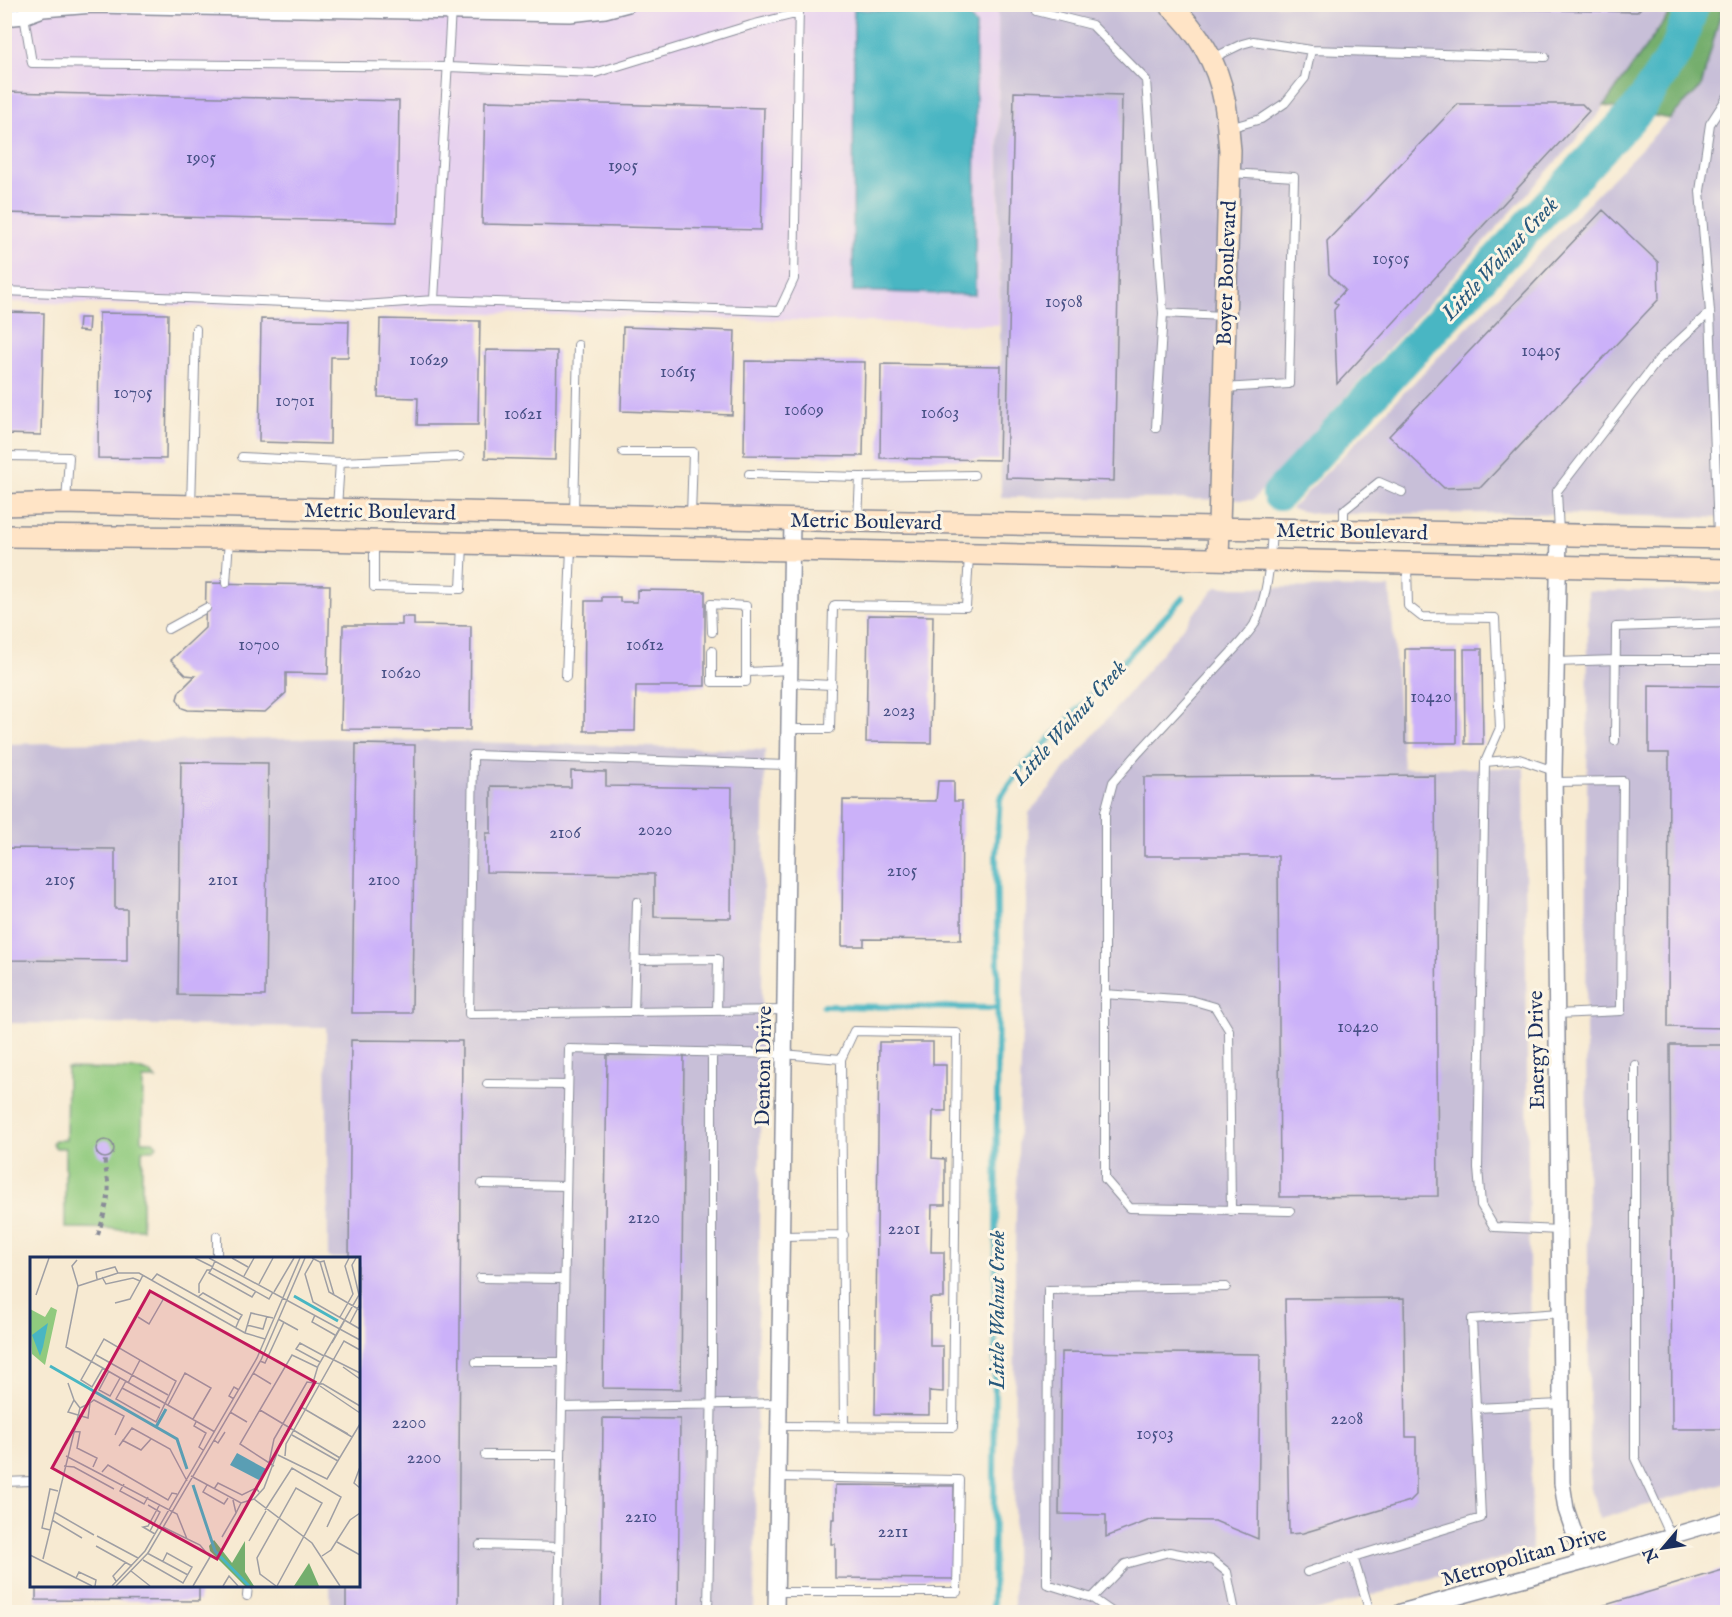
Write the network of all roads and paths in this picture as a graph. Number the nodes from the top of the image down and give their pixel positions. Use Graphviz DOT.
graph roads {
  1 [pos="628,4"];
  2 [pos="1040,4"];
  3 [pos="1168,4"];
  4 [pos="241,6"];
  5 [pos="451,8"];
  6 [pos="799,9"];
  7 [pos="23,10"];
  8 [pos="4,18"];
  9 [pos="1311,50"];
  10 [pos="1545,57"];
  11 [pos="1211,59"];
  12 [pos="448,68"];
  13 [pos="1728,96"];
  14 [pos="1227,128"];
  15 [pos="1229,173"];
  16 [pos="4,291"];
  17 [pos="434,300"];
  18 [pos="1710,312"];
  19 [pos="1163,313"];
  20 [pos="1224,316"];
  21 [pos="196,329"];
  22 [pos="578,345"];
  23 [pos="1223,388"];
  24 [pos="1156,428"];
  25 [pos="623,452"];
  26 [pos="4,456"];
  27 [pos="459,456"];
  28 [pos="242,457"];
  29 [pos="339,462"];
  30 [pos="749,474"];
  31 [pos="974,475"];
  32 [pos="860,477"];
  33 [pos="1402,492"];
  34 [pos="66,503"];
  35 [pos="4,505"];
  36 [pos="191,507"];
  37 [pos="337,510"];
  38 [pos="574,514"];
  39 [pos="690,517"];
  40 [pos="792,519"];
  41 [pos="858,521"];
  42 [pos="1218,528"];
  43 [pos="1272,530"];
  44 [pos="1344,531"];
  45 [pos="1559,534"];
  46 [pos="4,536"];
  47 [pos="1723,537"];
  48 [pos="229,538"];
  49 [pos="374,542"];
  50 [pos="463,543"];
  51 [pos="571,546"];
  52 [pos="792,550"];
  53 [pos="969,554"];
  54 [pos="1218,559"];
  55 [pos="1270,561"];
  56 [pos="1407,564"];
  57 [pos="1558,566"];
  58 [pos="1728,570"];
  59 [pos="226,583"];
  60 [pos="206,608"];
  61 [pos="1728,623"];
  62 [pos="168,629"];
  63 [pos="712,633"];
  64 [pos="712,651"];
  65 [pos="1616,660"];
  66 [pos="1728,660"];
  67 [pos="1557,662"];
  68 [pos="747,672"];
  69 [pos="566,677"];
  70 [pos="790,677"];
  71 [pos="832,685"];
  72 [pos="789,729"];
  73 [pos="1615,741"];
  74 [pos="1485,762"];
  75 [pos="788,765"];
  76 [pos="1554,777"];
  77 [pos="637,902"];
  78 [pos="636,960"];
  79 [pos="1104,994"];
  80 [pos="717,1011"];
  81 [pos="784,1011"];
  82 [pos="634,1012"];
  83 [pos="1557,1014"];
  84 [pos="712,1052"];
  85 [pos="783,1054"];
  86 [pos="841,1059"];
  87 [pos="1635,1065"];
  88 [pos="487,1084"];
  89 [pos="568,1085"];
  90 [pos="105,1158"];
  91 [pos="482,1184"];
  92 [pos="566,1186"];
  93 [pos="1231,1210"];
  94 [pos="1290,1211"];
  95 [pos="1559,1230"];
  96 [pos="98,1235"];
  97 [pos="844,1235"];
  98 [pos="217,1236"];
  99 [pos="782,1236"];
  100 [pos="217,1257"];
  101 [pos="480,1278"];
  102 [pos="564,1279"];
  103 [pos="1226,1287"];
  104 [pos="1560,1314"];
  105 [pos="476,1362"];
  106 [pos="563,1362"];
  107 [pos="780,1403"];
  108 [pos="712,1404"];
  109 [pos="1561,1404"];
  110 [pos="562,1407"];
  111 [pos="1476,1408"];
  112 [pos="780,1426"];
  113 [pos="844,1426"];
  114 [pos="485,1455"];
  115 [pos="561,1455"];
  116 [pos="779,1477"];
  117 [pos="30,1481"];
  118 [pos="4,1482"];
  119 [pos="1728,1519"];
  120 [pos="1671,1536"];
  121 [pos="480,1545"];
  122 [pos="559,1547"];
  123 [pos="1353,1557"];
  124 [pos="1584,1562"];
  125 [pos="1307,1572"];
  126 [pos="248,1587"];
  127 [pos="776,1592"];
  128 [pos="247,1596"];
  129 [pos="1092,1598"];
  130 [pos="558,1612"];
  131 [pos="708,1612"];
  132 [pos="776,1612"];
  133 [pos="1112,1612"];
  134 [pos="1235,1612"];
  135 [pos="1370,1612"];
  136 [pos="1401,1612"];
  1 -- 5 [label="street"];
  2 -- 19 [label="lane"];
  3 -- 11 [label="main road, Boyer Boulevard"];
  4 -- 5 [label="street"];
  4 -- 7 [label="street"];
  5 -- 12 [label="lane"];
  6 -- 12 [label="lane"];
  6 -- 17 [label="lane"];
  7 -- 8 [label="street"];
  7 -- 12 [label="lane"];
  9 -- 10 [label="lane"];
  9 -- 11 [label="lane"];
  9 -- 14 [label="lane"];
  11 -- 14 [label="main road, Boyer Boulevard"];
  12 -- 17 [label="lane"];
  13 -- 18 [label="lane"];
  14 -- 15 [label="main road, Boyer Boulevard"];
  15 -- 20 [label="main road, Boyer Boulevard"];
  15 -- 23 [label="lane"];
  16 -- 17 [label="lane"];
  18 -- 45 [label="lane"];
  18 -- 47 [label="lane"];
  19 -- 20 [label="lane"];
  19 -- 24 [label="lane"];
  20 -- 23 [label="main road, Boyer Boulevard"];
  21 -- 36 [label="lane"];
  22 -- 38 [label="lane"];
  23 -- 42 [label="main road, Boyer Boulevard"];
  25 -- 39 [label="lane"];
  26 -- 34 [label="lane"];
  27 -- 29 [label="lane"];
  28 -- 29 [label="lane"];
  29 -- 37 [label="lane"];
  30 -- 32 [label="lane"];
  31 -- 32 [label="lane"];
  32 -- 41 [label="lane"];
  33 -- 44 [label="lane"];
  34 -- 35 [label="main road, Metric Boulevard"];
  34 -- 36 [label="main road, Metric Boulevard"];
  36 -- 37 [label="main road, Metric Boulevard"];
  37 -- 38 [label="main road, Metric Boulevard"];
  38 -- 39 [label="main road, Metric Boulevard"];
  39 -- 40 [label="main road, Metric Boulevard"];
  40 -- 41 [label="main road, Metric Boulevard"];
  40 -- 52 [label="street, Denton Drive"];
  41 -- 42 [label="main road, Metric Boulevard"];
  42 -- 43 [label="main road, Metric Boulevard"];
  42 -- 54 [label="main road, Boyer Boulevard"];
  43 -- 44 [label="main road, Metric Boulevard"];
  43 -- 55 [label="lane"];
  44 -- 45 [label="main road, Metric Boulevard"];
  45 -- 47 [label="main road, Metric Boulevard"];
  45 -- 57 [label="street, Energy Drive"];
  46 -- 48 [label="main road, Metric Boulevard"];
  48 -- 49 [label="main road, Metric Boulevard"];
  48 -- 59 [label="lane"];
  49 -- 50 [label="main road, Metric Boulevard"];
  49 -- 50 [label="lane"];
  50 -- 51 [label="main road, Metric Boulevard"];
  51 -- 52 [label="main road, Metric Boulevard"];
  51 -- 69 [label="lane"];
  52 -- 53 [label="main road, Metric Boulevard"];
  52 -- 70 [label="street, Denton Drive"];
  53 -- 54 [label="main road, Metric Boulevard"];
  53 -- 71 [label="lane"];
  54 -- 55 [label="main road, Metric Boulevard"];
  55 -- 56 [label="main road, Metric Boulevard"];
  55 -- 79 [label="lane"];
  56 -- 57 [label="main road, Metric Boulevard"];
  56 -- 74 [label="lane"];
  57 -- 58 [label="main road, Metric Boulevard"];
  57 -- 67 [label="street, Energy Drive"];
  60 -- 62 [label="lane"];
  61 -- 65 [label="lane"];
  63 -- 68 [label="lane"];
  64 -- 68 [label="lane"];
  65 -- 66 [label="lane"];
  65 -- 67 [label="lane"];
  65 -- 73 [label="lane"];
  67 -- 76 [label="street, Energy Drive"];
  68 -- 70 [label="lane"];
  70 -- 71 [label="lane"];
  70 -- 72 [label="street, Denton Drive"];
  71 -- 72 [label="lane"];
  72 -- 75 [label="street, Denton Drive"];
  74 -- 76 [label="lane"];
  74 -- 95 [label="lane"];
  75 -- 81 [label="street, Denton Drive"];
  75 -- 82 [label="lane"];
  76 -- 83 [label="street, Energy Drive"];
  76 -- 83 [label="lane"];
  77 -- 78 [label="lane"];
  78 -- 80 [label="lane"];
  78 -- 82 [label="lane"];
  79 -- 93 [label="lane"];
  79 -- 93 [label="lane"];
  80 -- 81 [label="lane"];
  80 -- 82 [label="lane"];
  81 -- 85 [label="street, Denton Drive"];
  83 -- 95 [label="street, Energy Drive"];
  84 -- 85 [label="lane"];
  84 -- 89 [label="lane"];
  84 -- 108 [label="lane"];
  85 -- 86 [label="lane"];
  85 -- 99 [label="street, Denton Drive"];
  86 -- 97 [label="lane"];
  86 -- 113 [label="lane"];
  87 -- 120 [label="lane"];
  88 -- 89 [label="lane"];
  89 -- 92 [label="lane"];
  90 -- 96 [label="path"];
  91 -- 92 [label="lane"];
  92 -- 102 [label="lane"];
  93 -- 94 [label="lane"];
  95 -- 104 [label="street, Energy Drive"];
  97 -- 99 [label="lane"];
  97 -- 113 [label="lane"];
  98 -- 100 [label="lane"];
  99 -- 107 [label="street, Denton Drive"];
  101 -- 102 [label="lane"];
  102 -- 106 [label="lane"];
  103 -- 129 [label="lane"];
  104 -- 109 [label="street, Energy Drive"];
  104 -- 111 [label="lane"];
  105 -- 106 [label="lane"];
  106 -- 110 [label="lane"];
  107 -- 108 [label="lane"];
  107 -- 112 [label="street, Denton Drive"];
  108 -- 110 [label="lane"];
  108 -- 131 [label="lane"];
  109 -- 111 [label="lane"];
  109 -- 124 [label="street, Energy Drive"];
  110 -- 115 [label="lane"];
  111 -- 123 [label="lane"];
  112 -- 113 [label="lane"];
  112 -- 116 [label="street, Denton Drive"];
  114 -- 115 [label="lane"];
  115 -- 122 [label="lane"];
  116 -- 127 [label="street, Denton Drive"];
  116 -- 127 [label="lane"];
  117 -- 118 [label="lane"];
  119 -- 120 [label="street, Metropolitan Drive"];
  120 -- 124 [label="street, Metropolitan Drive"];
  121 -- 122 [label="lane"];
  122 -- 130 [label="lane"];
  123 -- 125 [label="lane"];
  123 -- 135 [label="lane"];
  124 -- 136 [label="street, Metropolitan Drive"];
  126 -- 128 [label="lane"];
  127 -- 132 [label="street, Denton Drive"];
  129 -- 133 [label="lane"];
  129 -- 134 [label="lane"];
}
